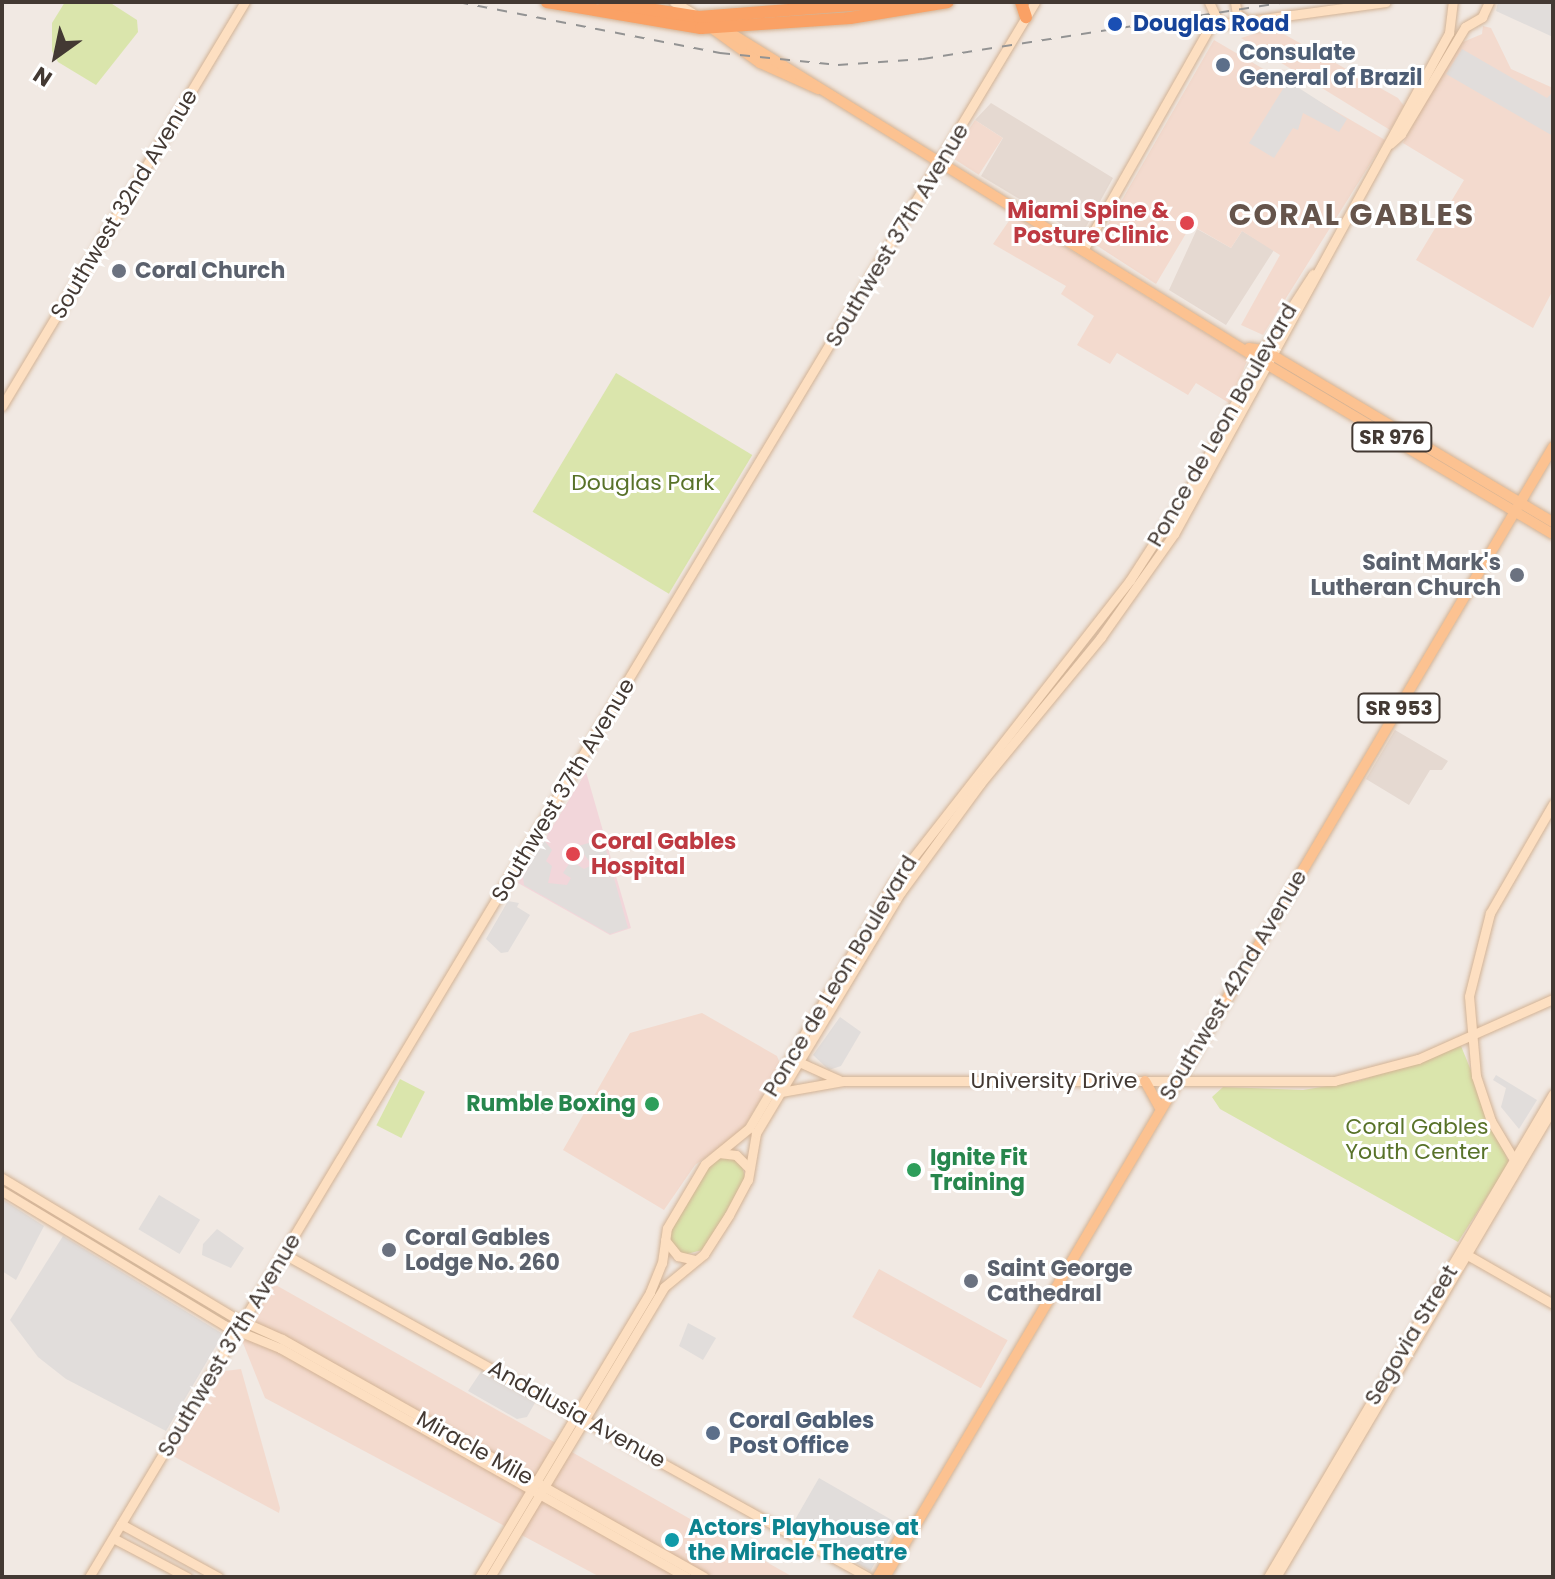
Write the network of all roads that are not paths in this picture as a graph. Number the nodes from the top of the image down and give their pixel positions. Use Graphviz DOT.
graph roads {
  1 [pos="245,2"];
  2 [pos="547,2"];
  3 [pos="604,2"];
  4 [pos="674,2"];
  5 [pos="891,2"];
  6 [pos="948,2"];
  7 [pos="1021,2"];
  8 [pos="1035,2"];
  9 [pos="1209,2"];
  10 [pos="1235,2"];
  11 [pos="1386,2"];
  12 [pos="1489,2"];
  13 [pos="650,6"];
  14 [pos="1452,7"];
  15 [pos="1317,13"];
  16 [pos="1237,14"];
  17 [pos="699,17"];
  18 [pos="1026,17"];
  19 [pos="1220,21"];
  20 [pos="1465,27"];
  21 [pos="716,28"];
  22 [pos="1390,144"];
  23 [pos="940,163"];
  24 [pos="1083,250"];
  25 [pos="1266,357"];
  26 [pos="2,406"];
  27 [pos="1553,447"];
  28 [pos="1517,507"];
  29 [pos="1553,522"];
  30 [pos="1553,534"];
  31 [pos="1553,804"];
  32 [pos="1553,999"];
  33 [pos="1469,1036"];
  34 [pos="1189,1059"];
  35 [pos="799,1062"];
  36 [pos="843,1081"];
  37 [pos="1145,1081"];
  38 [pos="1176,1081"];
  39 [pos="1204,1082"];
  40 [pos="781,1092"];
  41 [pos="1553,1094"];
  42 [pos="1160,1108"];
  43 [pos="1553,1108"];
  44 [pos="718,1153"];
  45 [pos="1516,1163"];
  46 [pos="749,1168"];
  47 [pos="2,1178"];
  48 [pos="2,1191"];
  49 [pos="665,1240"];
  50 [pos="1464,1253"];
  51 [pos="284,1254"];
  52 [pos="696,1260"];
  53 [pos="1553,1304"];
  54 [pos="243,1322"];
  55 [pos="237,1332"];
  56 [pos="582,1416"];
  57 [pos="538,1488"];
  58 [pos="121,1524"];
  59 [pos="913,1524"];
  60 [pos="113,1538"];
  61 [pos="193,1563"];
  62 [pos="215,1576"];
  63 [pos="89,1577"];
  64 [pos="188,1577"];
  65 [pos="479,1577"];
  66 [pos="490,1577"];
  67 [pos="687,1577"];
  68 [pos="704,1577"];
  69 [pos="868,1577"];
  70 [pos="878,1577"];
  71 [pos="885,1577"];
  72 [pos="1268,1577"];
  73 [pos="1276,1577"];
  1 -- 26 [label="street, Southwest 32nd Avenue"];
  2 -- 21 [label="highway"];
  3 -- 13 [label="highway"];
  4 -- 17 [label="street"];
  5 -- 17 [label="highway"];
  6 -- 21 [label="highway"];
  7 -- 18 [label="highway"];
  8 -- 18 [label="street, Southwest 37th Avenue"];
  9 -- 19 [label="street"];
  10 -- 16 [label="street"];
  11 -- 15 [label="street"];
  12 -- 20 [label="street, Ponce de Leon Boulevard"];
  13 -- 17 [label="highway"];
  14 -- 20 [label="street"];
  14 -- 22 [label="street, Ponce de Leon Boulevard"];
  15 -- 16 [label="street"];
  15 -- 19 [label="street"];
  16 -- 19 [label="street"];
  17 -- 21 [label="main road"];
  18 -- 23 [label="street, Southwest 37th Avenue"];
  19 -- 24 [label="street"];
  20 -- 22 [label="street, Ponce de Leon Boulevard"];
  21 -- 23 [label="main road, SR 976"];
  22 -- 25 [label="street, Ponce de Leon Boulevard"];
  23 -- 24 [label="main road, SR 976"];
  23 -- 51 [label="street, Southwest 37th Avenue"];
  24 -- 25 [label="main road, SR 976"];
  25 -- 28 [label="main road, SR 976"];
  25 -- 35 [label="street, Ponce de Leon Boulevard"];
  25 -- 44 [label="street, Ponce de Leon Boulevard"];
  27 -- 28 [label="main road, Southwest 42nd Avenue / SR 953"];
  28 -- 29 [label="main road, SR 976"];
  28 -- 30 [label="main road, SR 976"];
  28 -- 34 [label="main road, Southwest 42nd Avenue / SR 953"];
  31 -- 33 [label="street"];
  32 -- 33 [label="street, University Drive"];
  33 -- 39 [label="street, University Drive"];
  33 -- 45 [label="street"];
  34 -- 38 [label="main road, Southwest 42nd Avenue / SR 953"];
  34 -- 39 [label="street"];
  35 -- 36 [label="street"];
  35 -- 40 [label="street, Ponce de Leon Boulevard"];
  36 -- 37 [label="street, University Drive"];
  36 -- 40 [label="street, University Drive"];
  37 -- 38 [label="street, University Drive"];
  37 -- 42 [label="main road"];
  38 -- 39 [label="street, University Drive"];
  38 -- 42 [label="main road, Southwest 42nd Avenue / SR 953"];
  40 -- 46 [label="street, Ponce de Leon Boulevard"];
  41 -- 45 [label="street, Segovia Street"];
  42 -- 59 [label="main road, Southwest 42nd Avenue / SR 953"];
  43 -- 45 [label="street, Segovia Street"];
  44 -- 46 [label="street"];
  44 -- 49 [label="street, Ponce de Leon Boulevard"];
  45 -- 50 [label="street, Segovia Street"];
  46 -- 52 [label="street, Ponce de Leon Boulevard"];
  47 -- 54 [label="street, Miracle Mile"];
  48 -- 55 [label="street, Miracle Mile"];
  49 -- 52 [label="street"];
  49 -- 56 [label="street, Ponce de Leon Boulevard"];
  50 -- 53 [label="street"];
  50 -- 72 [label="street, Segovia Street"];
  50 -- 73 [label="street, Segovia Street"];
  51 -- 54 [label="street, Southwest 37th Avenue"];
  51 -- 56 [label="street, Andalusia Avenue"];
  52 -- 56 [label="street, Ponce de Leon Boulevard"];
  54 -- 55 [label="street, Southwest 37th Avenue"];
  54 -- 57 [label="street, Miracle Mile"];
  55 -- 57 [label="street, Miracle Mile"];
  55 -- 58 [label="street, Southwest 37th Avenue"];
  56 -- 57 [label="street, Ponce de Leon Boulevard"];
  56 -- 69 [label="street, Andalusia Avenue"];
  57 -- 65 [label="street, Ponce de Leon Boulevard"];
  57 -- 66 [label="street, Ponce de Leon Boulevard"];
  57 -- 67 [label="street, Miracle Mile"];
  57 -- 68 [label="street, Miracle Mile"];
  58 -- 60 [label="street, Southwest 37th Avenue"];
  58 -- 61 [label="street"];
  59 -- 70 [label="main road, Southwest 42nd Avenue / SR 953"];
  59 -- 71 [label="main road, Southwest 42nd Avenue / SR 953"];
  60 -- 63 [label="street, Southwest 37th Avenue"];
  60 -- 64 [label="street"];
  61 -- 62 [label="street"];
  61 -- 64 [label="street"];
}
